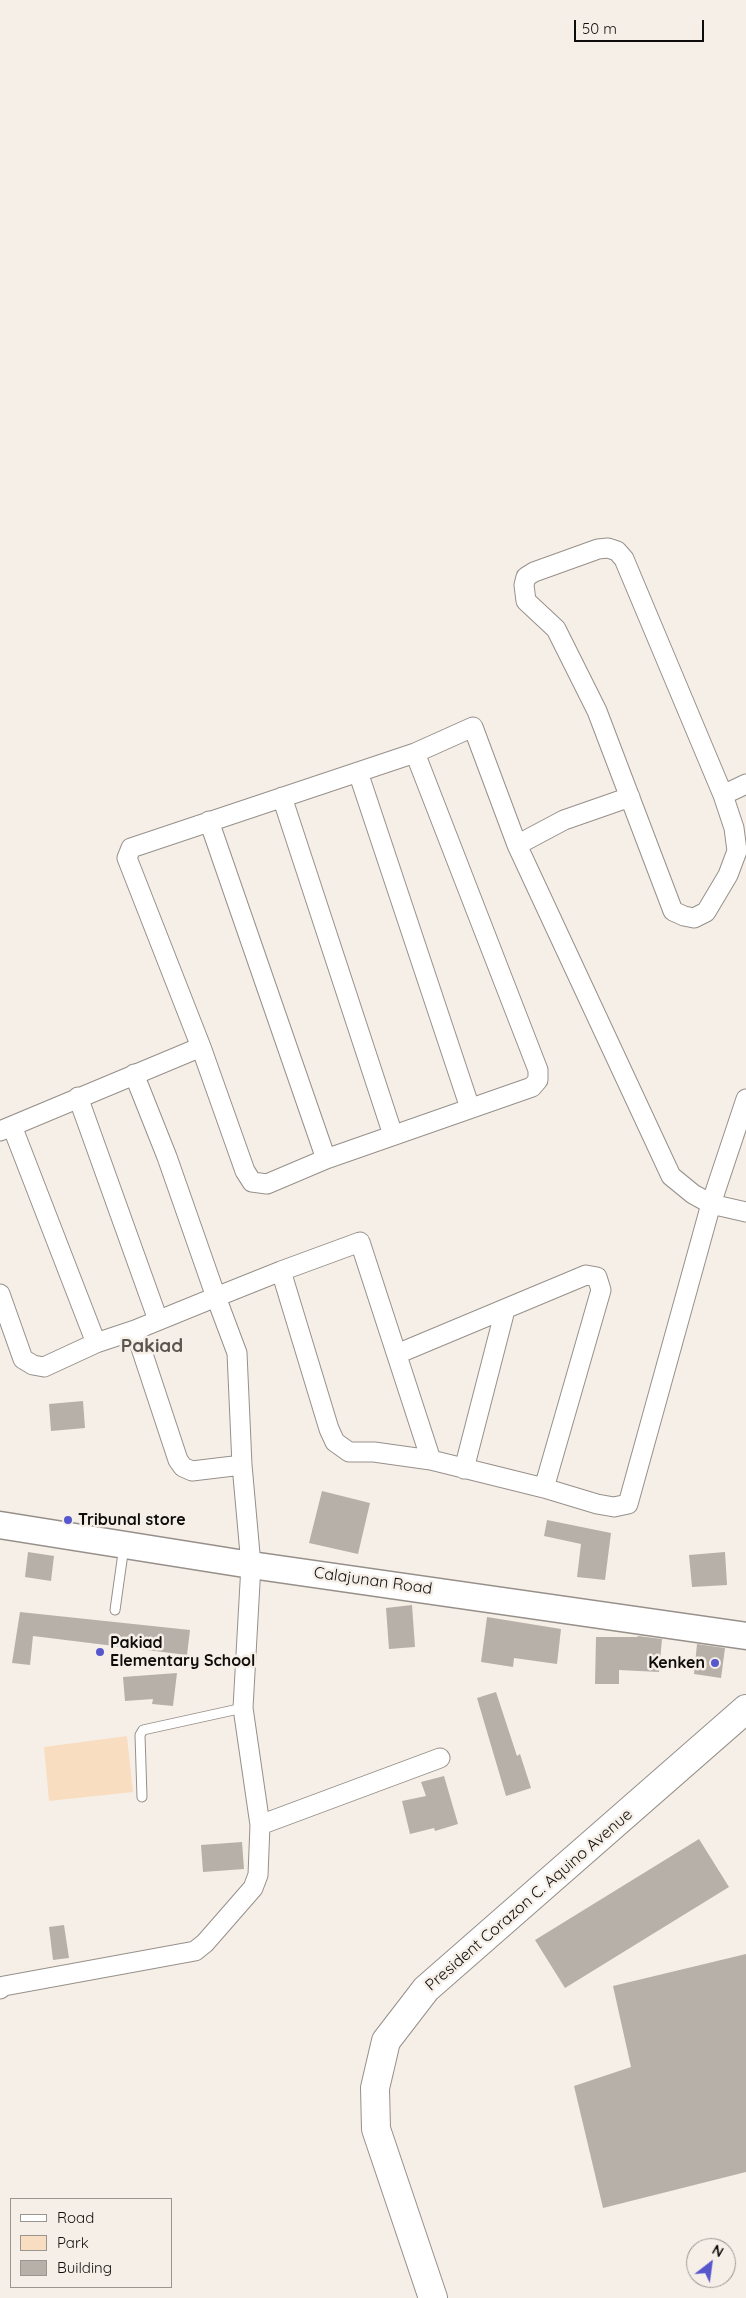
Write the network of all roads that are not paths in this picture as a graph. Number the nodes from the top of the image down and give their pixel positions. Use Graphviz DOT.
graph roads {
  1 [pos="415,754"];
  2 [pos="358,772"];
  3 [pos="746,784"];
  4 [pos="724,795"];
  5 [pos="282,797"];
  6 [pos="630,797"];
  7 [pos="209,821"];
  8 [pos="517,845"];
  9 [pos="201,1047"];
  10 [pos="134,1074"];
  11 [pos="78,1097"];
  12 [pos="746,1099"];
  13 [pos="470,1108"];
  14 [pos="6,1128"];
  15 [pos="393,1135"];
  16 [pos="326,1159"];
  17 [pos="711,1204"];
  18 [pos="746,1212"];
  19 [pos="281,1271"];
  20 [pos="0,1294"];
  21 [pos="216,1297"];
  22 [pos="506,1310"];
  23 [pos="158,1320"];
  24 [pos="135,1330"];
  25 [pos="96,1343"];
  26 [pos="397,1354"];
  27 [pos="431,1460"];
  28 [pos="242,1465"];
  29 [pos="464,1469"];
  30 [pos="544,1488"];
  31 [pos="0,1525"];
  32 [pos="124,1543"];
  33 [pos="251,1565"];
  34 [pos="115,1610"];
  35 [pos="746,1636"];
  36 [pos="243,1708"];
  37 [pos="746,1709"];
  38 [pos="440,1758"];
  39 [pos="142,1797"];
  40 [pos="260,1825"];
  41 [pos="0,1989"];
  42 [pos="433,2298"];
  1 -- 2 [label="street"];
  1 -- 8 [label="street"];
  1 -- 13 [label="street"];
  2 -- 5 [label="street"];
  2 -- 13 [label="street"];
  3 -- 4 [label="street"];
  4 -- 6 [label="street"];
  4 -- 6 [label="street"];
  5 -- 7 [label="street"];
  5 -- 15 [label="street"];
  6 -- 8 [label="street"];
  7 -- 9 [label="street"];
  7 -- 16 [label="street"];
  8 -- 17 [label="street"];
  9 -- 10 [label="street"];
  9 -- 16 [label="street"];
  10 -- 11 [label="street"];
  10 -- 21 [label="street"];
  11 -- 14 [label="street"];
  11 -- 23 [label="street"];
  12 -- 17 [label="street"];
  13 -- 15 [label="street"];
  14 -- 25 [label="street"];
  15 -- 16 [label="street"];
  17 -- 18 [label="street"];
  17 -- 30 [label="street"];
  19 -- 21 [label="street"];
  19 -- 26 [label="street"];
  19 -- 27 [label="street"];
  20 -- 25 [label="street"];
  21 -- 23 [label="street"];
  21 -- 28 [label="street"];
  22 -- 26 [label="street"];
  22 -- 29 [label="street"];
  22 -- 30 [label="street"];
  23 -- 24 [label="street"];
  24 -- 25 [label="street"];
  24 -- 28 [label="street"];
  26 -- 27 [label="street"];
  27 -- 29 [label="street"];
  28 -- 33 [label="street"];
  29 -- 30 [label="street"];
  31 -- 32 [label="main road, Calajunan Road"];
  32 -- 33 [label="main road, Calajunan Road"];
  32 -- 34 [label="lane"];
  33 -- 35 [label="main road, Calajunan Road"];
  33 -- 36 [label="street"];
  36 -- 39 [label="lane"];
  36 -- 40 [label="street"];
  37 -- 42 [label="main road, President Corazon C. Aquino Avenue"];
  38 -- 40 [label="street"];
  40 -- 41 [label="street"];
}
